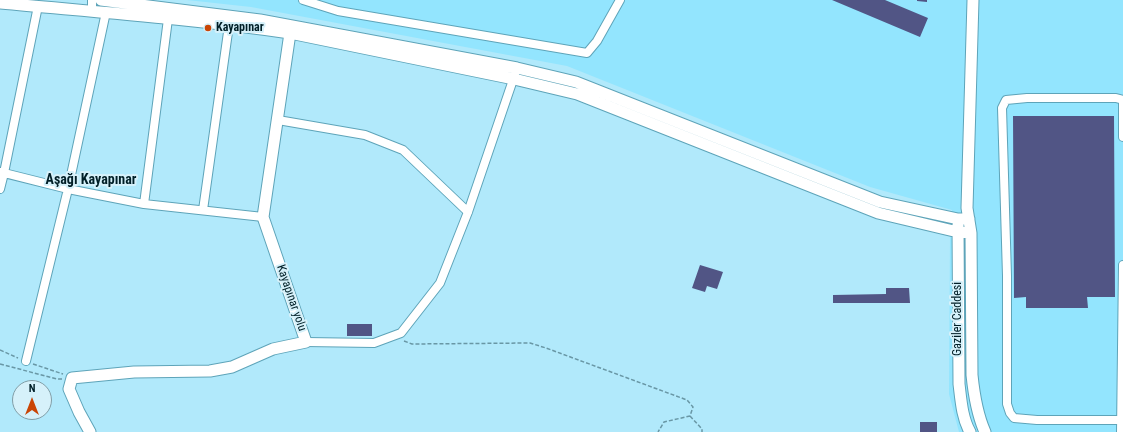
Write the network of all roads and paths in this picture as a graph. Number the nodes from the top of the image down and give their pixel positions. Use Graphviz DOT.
graph roads {
  1 [pos="101,0"];
  2 [pos="303,0"];
  3 [pos="620,0"];
  4 [pos="973,0"];
  5 [pos="0,3"];
  6 [pos="92,5"];
  7 [pos="38,6"];
  8 [pos="106,12"];
  9 [pos="168,19"];
  10 [pos="229,25"];
  11 [pos="290,33"];
  12 [pos="517,68"];
  13 [pos="514,79"];
  14 [pos="1123,100"];
  15 [pos="278,120"];
  16 [pos="1123,137"];
  17 [pos="2,173"];
  18 [pos="0,189"];
  19 [pos="68,189"];
  20 [pos="144,204"];
  21 [pos="967,208"];
  22 [pos="203,210"];
  23 [pos="468,212"];
  24 [pos="263,217"];
  25 [pos="958,219"];
  26 [pos="969,219"];
  27 [pos="958,232"];
  28 [pos="971,233"];
  29 [pos="1123,265"];
  30 [pos="1123,308"];
  31 [pos="393,336"];
  32 [pos="306,342"];
  33 [pos="0,350"];
  34 [pos="26,361"];
  35 [pos="0,364"];
  36 [pos="72,378"];
  37 [pos="690,416"];
  38 [pos="1121,420"];
  39 [pos="90,432"];
  40 [pos="658,432"];
  41 [pos="702,432"];
  42 [pos="970,432"];
  43 [pos="985,432"];
  44 [pos="1121,432"];
  1 -- 12 [label="street"];
  2 -- 3 [label="street"];
  4 -- 21 [label="street, Gaziler Caddesi"];
  5 -- 7 [label="street"];
  6 -- 7 [label="street"];
  6 -- 8 [label="street"];
  7 -- 17 [label="street"];
  8 -- 9 [label="street"];
  8 -- 19 [label="street"];
  9 -- 10 [label="street"];
  9 -- 20 [label="street"];
  10 -- 11 [label="street"];
  10 -- 22 [label="street"];
  11 -- 13 [label="street"];
  11 -- 15 [label="street, Kayapınar yolu"];
  12 -- 13 [label="street"];
  12 -- 25 [label="street"];
  13 -- 23 [label="street"];
  13 -- 27 [label="street"];
  14 -- 16 [label="street"];
  14 -- 38 [label="street"];
  15 -- 23 [label="street"];
  15 -- 24 [label="street, Kayapınar yolu"];
  17 -- 18 [label="street"];
  17 -- 19 [label="street"];
  19 -- 20 [label="street"];
  19 -- 34 [label="street"];
  20 -- 22 [label="street"];
  21 -- 25 [label="street"];
  21 -- 26 [label="street, Gaziler Caddesi"];
  22 -- 24 [label="street"];
  23 -- 31 [label="street"];
  24 -- 32 [label="street, Kayapınar yolu"];
  25 -- 26 [label="street"];
  25 -- 27 [label="street, Gaziler Caddesi"];
  26 -- 28 [label="street, Gaziler Caddesi"];
  27 -- 28 [label="street"];
  27 -- 42 [label="street, Gaziler Caddesi"];
  28 -- 43 [label="street, Gaziler Caddesi"];
  29 -- 30 [label="street"];
  30 -- 38 [label="street"];
  31 -- 32 [label="street"];
  31 -- 37 [label="path"];
  32 -- 36 [label="street, Kayapınar yolu"];
  33 -- 34 [label="path"];
  34 -- 36 [label="path"];
  35 -- 36 [label="path"];
  36 -- 39 [label="street"];
  37 -- 40 [label="path"];
  37 -- 41 [label="path"];
  38 -- 44 [label="street"];
}
